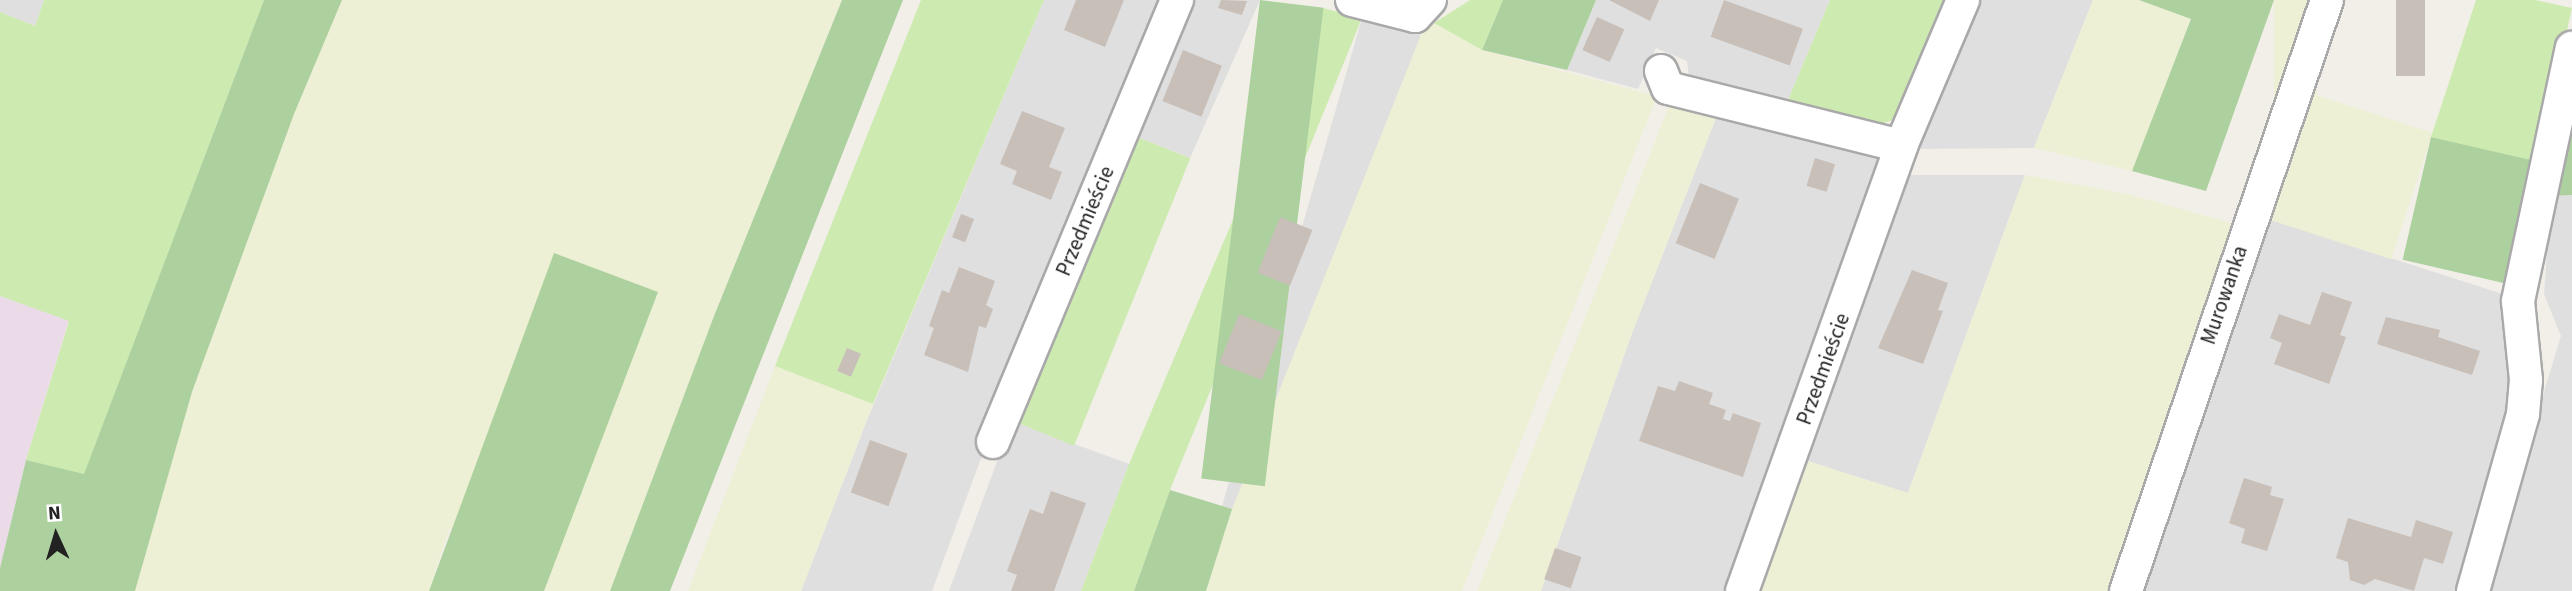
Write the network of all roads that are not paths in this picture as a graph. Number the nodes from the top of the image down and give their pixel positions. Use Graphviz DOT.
graph roads {
  1 [pos="1177,0"];
  2 [pos="1352,0"];
  3 [pos="1430,0"];
  4 [pos="1963,0"];
  5 [pos="2327,0"];
  6 [pos="2572,48"];
  7 [pos="1661,71"];
  8 [pos="1898,154"];
  9 [pos="993,442"];
  10 [pos="1742,591"];
  11 [pos="2126,591"];
  12 [pos="2473,591"];
  1 -- 9 [label="street, Przedmieście"];
  2 -- 3 [label="street"];
  4 -- 8 [label="street, Przedmieście"];
  5 -- 11 [label="street, Murowanka"];
  6 -- 12 [label="street"];
  7 -- 8 [label="street"];
  8 -- 10 [label="street, Przedmieście"];
}
